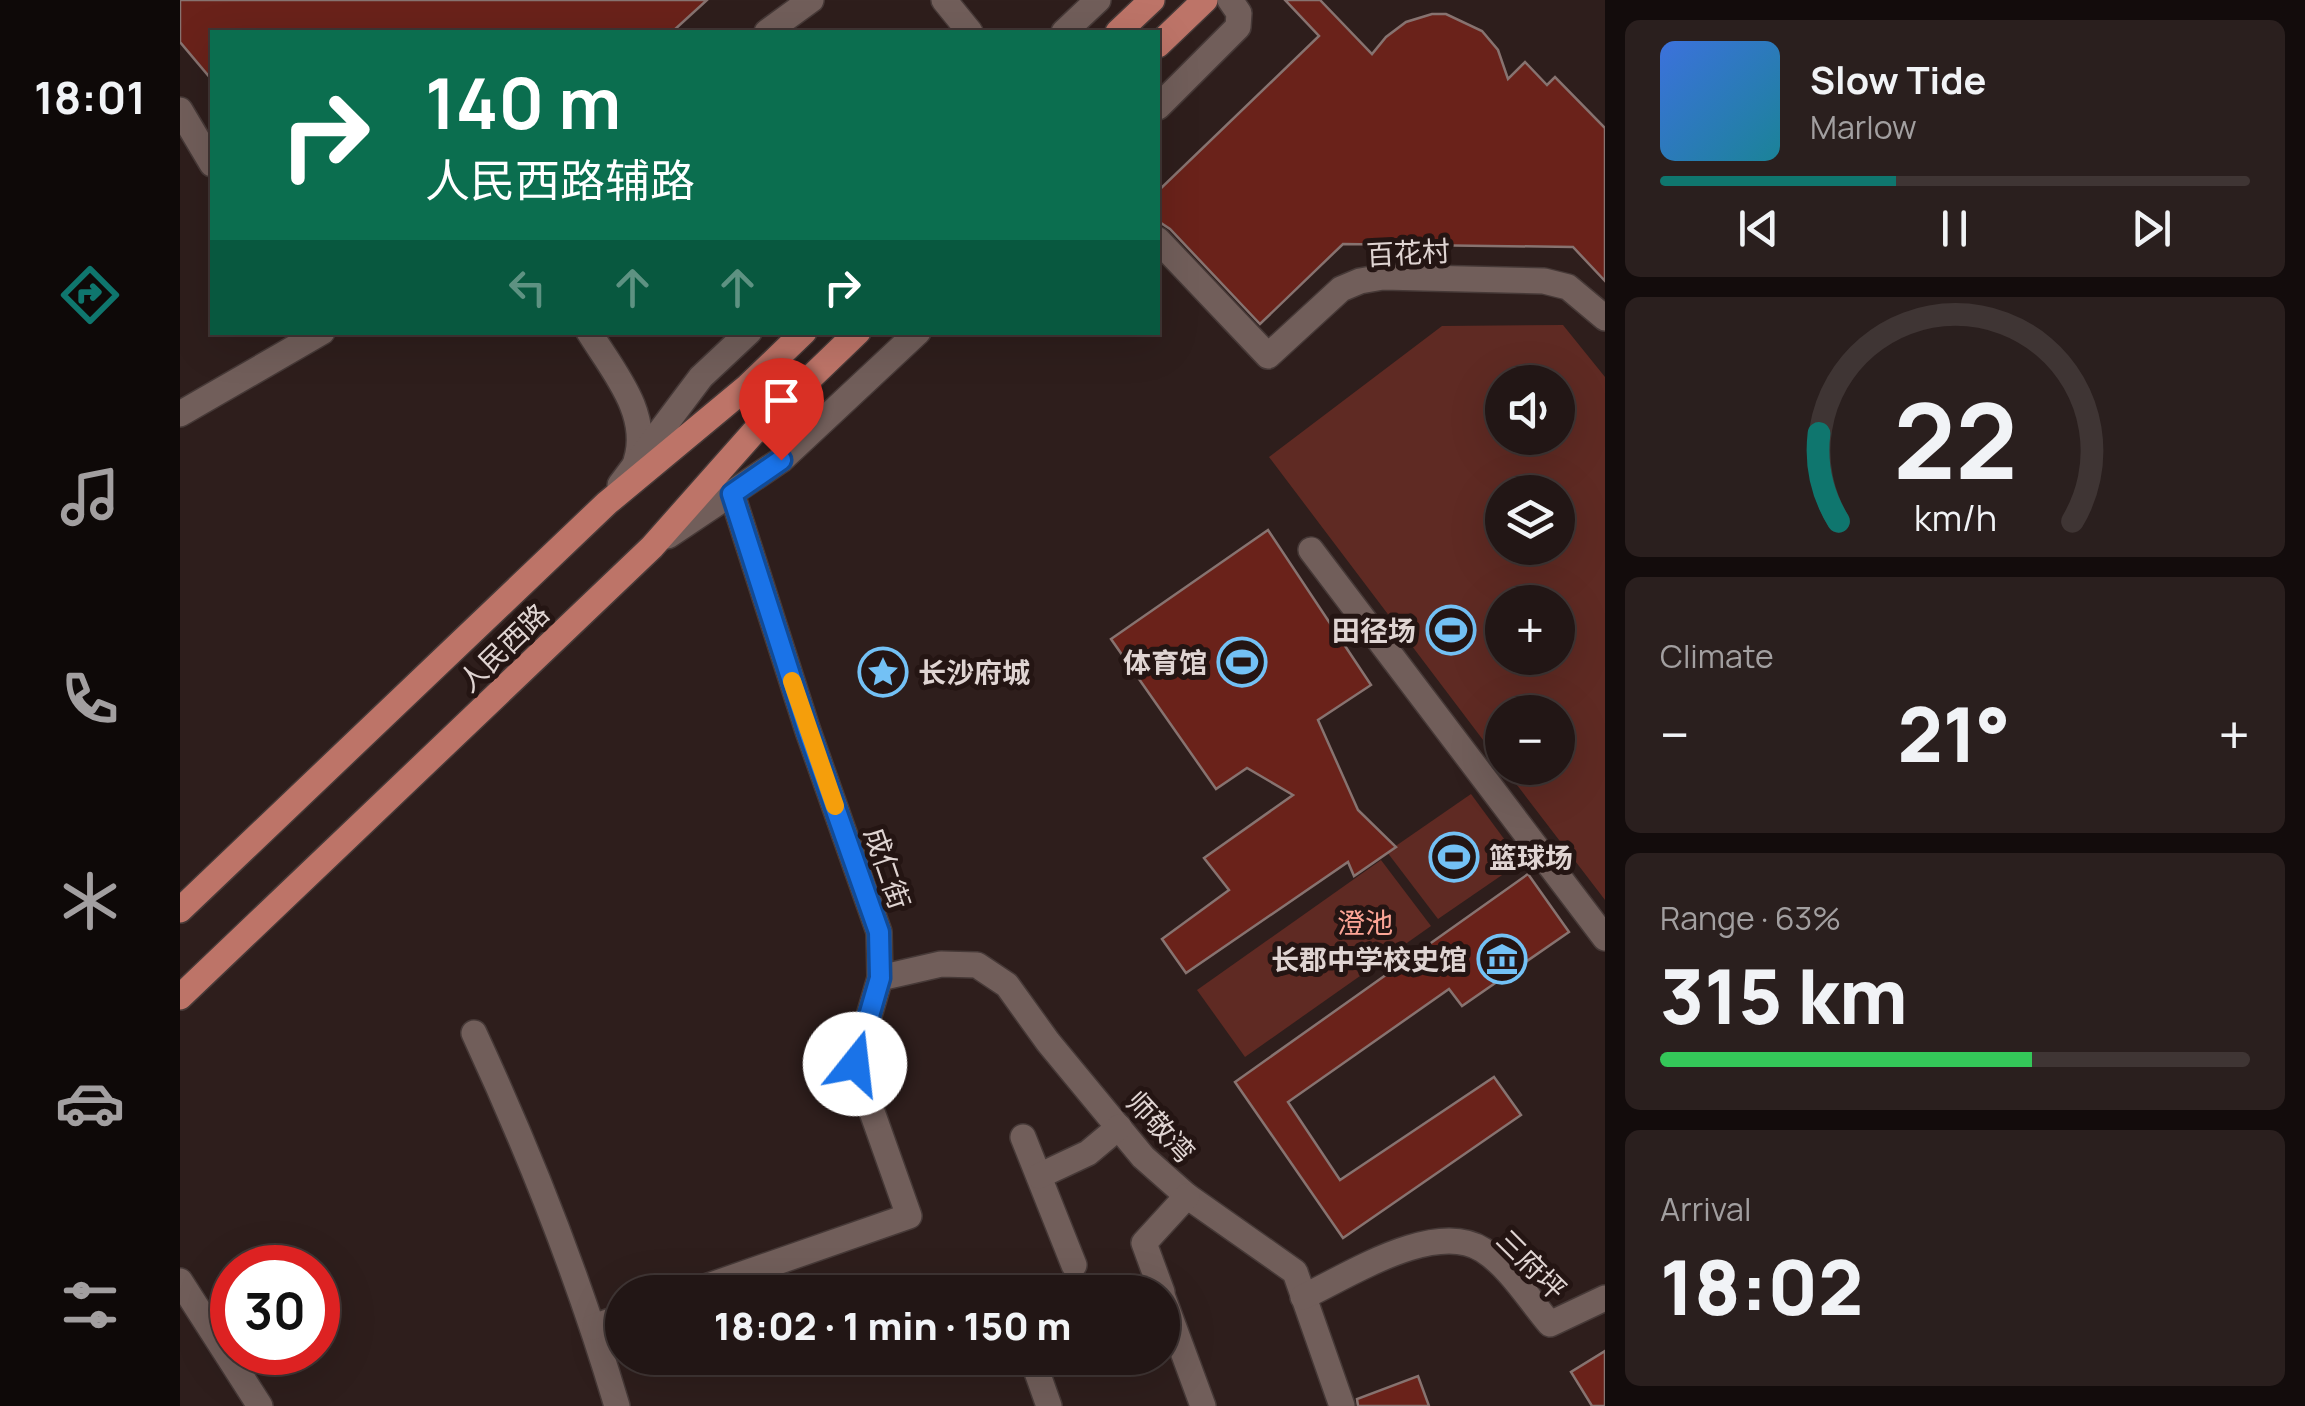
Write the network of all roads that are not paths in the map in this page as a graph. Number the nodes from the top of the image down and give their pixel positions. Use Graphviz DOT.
graph roads {
  1 [pos="811,0"];
  2 [pos="944,0"];
  3 [pos="1098,0"];
  4 [pos="1152,0"];
  5 [pos="1204,0"];
  6 [pos="1230,0"];
  7 [pos="770,30"];
  8 [pos="968,30"];
  9 [pos="1066,30"];
  10 [pos="1120,30"];
  11 [pos="1160,44"];
  12 [pos="1160,104"];
  13 [pos="180,110"];
  14 [pos="210,161"];
  15 [pos="1160,242"];
  16 [pos="1605,318"];
  17 [pos="315,335"];
  18 [pos="591,335"];
  19 [pos="746,335"];
  20 [pos="801,335"];
  21 [pos="855,335"];
  22 [pos="915,335"];
  23 [pos="180,414"];
  24 [pos="635,466"];
  25 [pos="732,494"];
  26 [pos="606,504"];
  27 [pos="652,546"];
  28 [pos="1311,550"];
  29 [pos="180,910"];
  30 [pos="1605,938"];
  31 [pos="880,978"];
  32 [pos="180,997"];
  33 [pos="474,1033"];
  34 [pos="1119,1127"];
  35 [pos="1023,1137"];
  36 [pos="1039,1176"];
  37 [pos="1187,1196"];
  38 [pos="1074,1265"];
  39 [pos="740,1275"];
  40 [pos="1155,1275"];
  41 [pos="180,1281"];
  42 [pos="1303,1298"];
  43 [pos="1605,1298"];
  44 [pos="605,1323"];
  45 [pos="593,1327"];
  46 [pos="1180,1343"];
  47 [pos="1037,1375"];
  48 [pos="260,1406"];
  49 [pos="617,1406"];
  50 [pos="1049,1406"];
  51 [pos="1203,1406"];
  52 [pos="1342,1406"];
  1 -- 7 [label="street"];
  2 -- 8 [label="street"];
  3 -- 9 [label="street"];
  4 -- 10 [label="main road"];
  5 -- 11 [label="main road"];
  6 -- 12 [label="street"];
  13 -- 14 [label="street"];
  15 -- 16 [label="street, 百花村"];
  17 -- 23 [label="street"];
  18 -- 24 [label="street"];
  19 -- 24 [label="street"];
  20 -- 26 [label="main road, 人民西路"];
  21 -- 27 [label="main road, 人民西路"];
  22 -- 25 [label="street"];
  24 -- 26 [label="street"];
  25 -- 27 [label="street"];
  25 -- 31 [label="street, 成仁街"];
  26 -- 29 [label="main road, 人民西路"];
  27 -- 32 [label="main road, 人民西路"];
  28 -- 30 [label="street"];
  31 -- 34 [label="street, 师敬湾"];
  31 -- 39 [label="street, 成仁街"];
  33 -- 45 [label="street"];
  34 -- 36 [label="street"];
  34 -- 37 [label="street, 师敬湾"];
  35 -- 36 [label="street"];
  36 -- 38 [label="street"];
  37 -- 40 [label="street"];
  37 -- 42 [label="street, 师敬湾"];
  41 -- 48 [label="street"];
  42 -- 43 [label="street, 三府坪"];
  42 -- 52 [label="street, 师敬湾"];
  44 -- 45 [label="street"];
  45 -- 49 [label="street"];
  46 -- 51 [label="street"];
  47 -- 50 [label="street"];
}
